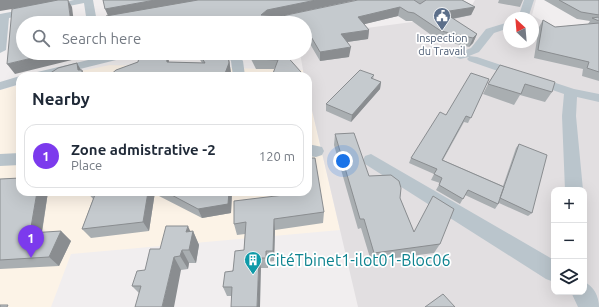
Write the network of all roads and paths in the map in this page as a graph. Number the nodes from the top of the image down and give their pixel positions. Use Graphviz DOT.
graph roads {
  1 [pos="88,0"];
  2 [pos="529,0"];
  3 [pos="525,12"];
  4 [pos="2,16"];
  5 [pos="91,16"];
  6 [pos="503,28"];
  7 [pos="0,50"];
  8 [pos="87,60"];
  9 [pos="236,60"];
  10 [pos="50,72"];
  11 [pos="238,72"];
  12 [pos="16,81"];
  13 [pos="0,86"];
  14 [pos="571,92"];
  15 [pos="599,98"];
  16 [pos="16,159"];
  17 [pos="0,160"];
  18 [pos="371,160"];
  19 [pos="574,187"];
  20 [pos="551,270"];
  21 [pos="587,293"];
  22 [pos="585,295"];
  23 [pos="599,298"];
  24 [pos="590,307"];
  1 -- 4 [label="street"];
  1 -- 5 [label="street"];
  2 -- 3 [label="street"];
  4 -- 7 [label="street"];
  6 -- 14 [label="street"];
  8 -- 10 [label="street"];
  9 -- 11 [label="street"];
  12 -- 13 [label="street"];
  14 -- 15 [label="street"];
  14 -- 19 [label="street"];
  16 -- 17 [label="street"];
  18 -- 20 [label="street"];
  21 -- 23 [label="street"];
  22 -- 24 [label="street"];
}
